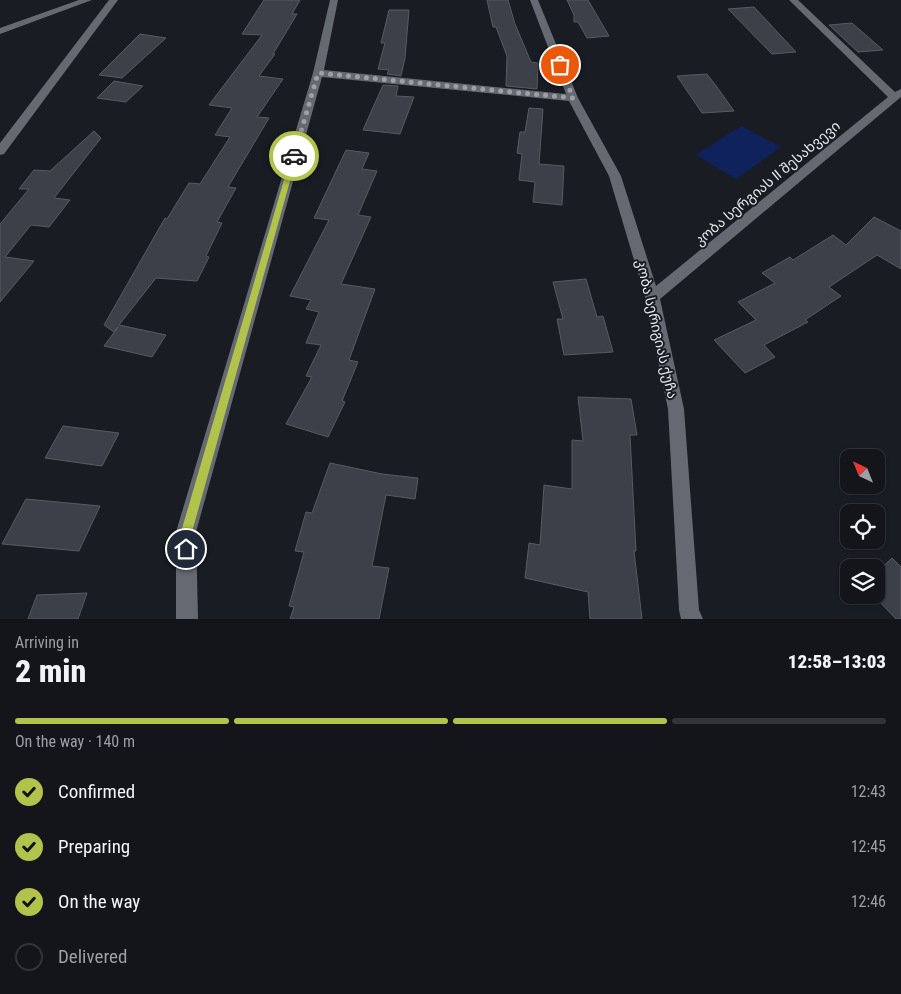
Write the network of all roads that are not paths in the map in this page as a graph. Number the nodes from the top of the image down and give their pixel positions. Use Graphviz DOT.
graph roads {
  1 [pos="88,0"];
  2 [pos="114,0"];
  3 [pos="334,0"];
  4 [pos="534,0"];
  5 [pos="793,0"];
  6 [pos="0,31"];
  7 [pos="318,73"];
  8 [pos="898,95"];
  9 [pos="573,98"];
  10 [pos="0,151"];
  11 [pos="652,297"];
  12 [pos="187,619"];
  13 [pos="692,619"];
  1 -- 6 [label="street"];
  2 -- 10 [label="street"];
  3 -- 7 [label="street"];
  4 -- 9 [label="street, კობა სერიგიას ქუჩა"];
  5 -- 8 [label="street"];
  7 -- 9 [label="street"];
  7 -- 12 [label="street"];
  8 -- 11 [label="street, კობა სერგიას II შესახვევი"];
  9 -- 11 [label="street, კობა სერიგიას ქუჩა"];
  11 -- 13 [label="street, კობა სერიგიას ქუჩა"];
}
